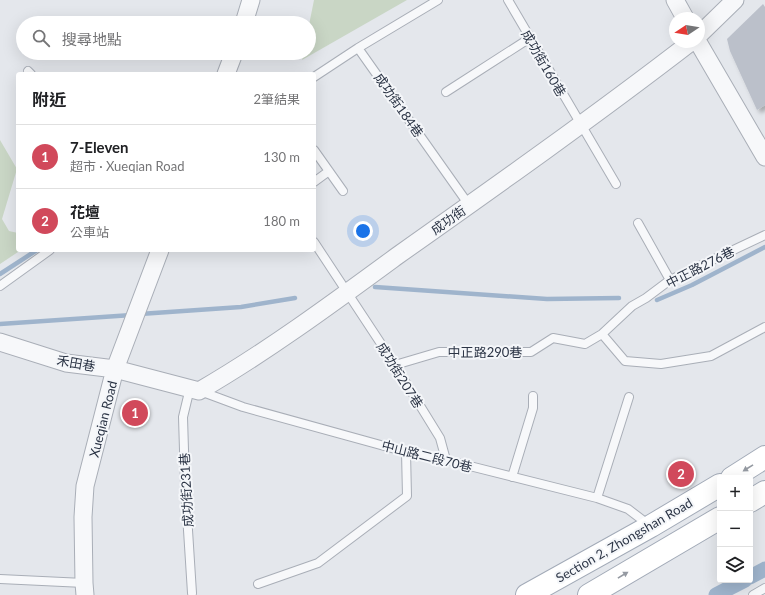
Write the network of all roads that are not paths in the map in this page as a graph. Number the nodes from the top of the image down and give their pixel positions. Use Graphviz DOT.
graph roads {
  1 [pos="251,0"];
  2 [pos="438,0"];
  3 [pos="508,0"];
  4 [pos="675,0"];
  5 [pos="735,0"];
  6 [pos="682,12"];
  7 [pos="246,16"];
  8 [pos="705,29"];
  9 [pos="530,38"];
  10 [pos="358,48"];
  11 [pos="683,48"];
  12 [pos="701,48"];
  13 [pos="231,60"];
  14 [pos="227,72"];
  15 [pos="316,76"];
  16 [pos="446,92"];
  17 [pos="581,125"];
  18 [pos="316,153"];
  19 [pos="765,157"];
  20 [pos="329,171"];
  21 [pos="316,181"];
  22 [pos="616,184"];
  23 [pos="343,191"];
  24 [pos="470,205"];
  25 [pos="638,223"];
  26 [pos="765,235"];
  27 [pos="316,245"];
  28 [pos="47,252"];
  29 [pos="159,252"];
  30 [pos="670,280"];
  31 [pos="0,286"];
  32 [pos="347,292"];
  33 [pos="765,327"];
  34 [pos="602,334"];
  35 [pos="0,342"];
  36 [pos="395,366"];
  37 [pos="115,369"];
  38 [pos="195,389"];
  39 [pos="533,396"];
  40 [pos="629,397"];
  41 [pos="406,452"];
  42 [pos="765,457"];
  43 [pos="446,460"];
  44 [pos="737,475"];
  45 [pos="512,477"];
  46 [pos="717,487"];
  47 [pos="765,492"];
  48 [pos="597,498"];
  49 [pos="753,499"];
  50 [pos="717,520"];
  51 [pos="650,526"];
  52 [pos="0,580"];
  53 [pos="258,584"];
  54 [pos="765,588"];
  55 [pos="84,589"];
  56 [pos="192,593"];
  57 [pos="527,595"];
  58 [pos="589,595"];
  59 [pos="753,595"];
  1 -- 7 [label="street"];
  2 -- 10 [label="lane"];
  3 -- 9 [label="lane, 成功街160巷"];
  4 -- 6 [label="street"];
  5 -- 8 [label="street"];
  9 -- 16 [label="lane"];
  9 -- 17 [label="lane, 成功街160巷"];
  10 -- 15 [label="lane"];
  10 -- 24 [label="lane, 成功街184巷"];
  11 -- 17 [label="street, 成功街"];
  12 -- 19 [label="street"];
  13 -- 14 [label="street"];
  17 -- 22 [label="lane, 成功街160巷"];
  17 -- 24 [label="street, 成功街"];
  18 -- 20 [label="lane"];
  20 -- 21 [label="lane"];
  20 -- 23 [label="lane"];
  24 -- 32 [label="street, 成功街"];
  25 -- 30 [label="lane"];
  26 -- 30 [label="lane, 中正路276巷"];
  27 -- 32 [label="lane, 成功街207巷"];
  28 -- 31 [label="lane"];
  29 -- 37 [label="street, Xueqian Road"];
  30 -- 34 [label="lane, 中正路276巷"];
  32 -- 36 [label="lane, 成功街207巷"];
  32 -- 38 [label="street, 成功街"];
  33 -- 34 [label="lane"];
  34 -- 36 [label="lane, 中正路290巷"];
  35 -- 37 [label="street, 禾田巷"];
  36 -- 43 [label="lane, 成功街207巷"];
  37 -- 38 [label="street, 禾田巷"];
  37 -- 55 [label="street, Xueqian Road"];
  38 -- 41 [label="lane, 中山路二段70巷"];
  38 -- 56 [label="lane, 成功街231巷"];
  39 -- 45 [label="lane"];
  40 -- 48 [label="lane"];
  41 -- 43 [label="lane, 中山路二段70巷"];
  41 -- 53 [label="lane"];
  42 -- 44 [label="main road, one-way"];
  43 -- 45 [label="lane, 中山路二段70巷"];
  45 -- 48 [label="lane, 中山路二段70巷"];
  46 -- 51 [label="main road, Section 2, Zhongshan Road"];
  47 -- 49 [label="main road"];
  48 -- 51 [label="lane, 中山路二段70巷"];
  58 -- 50 [label="main road, one-way"];
  51 -- 57 [label="main road, Section 2, Zhongshan Road"];
  52 -- 55 [label="lane"];
  54 -- 59 [label="lane"];
}
